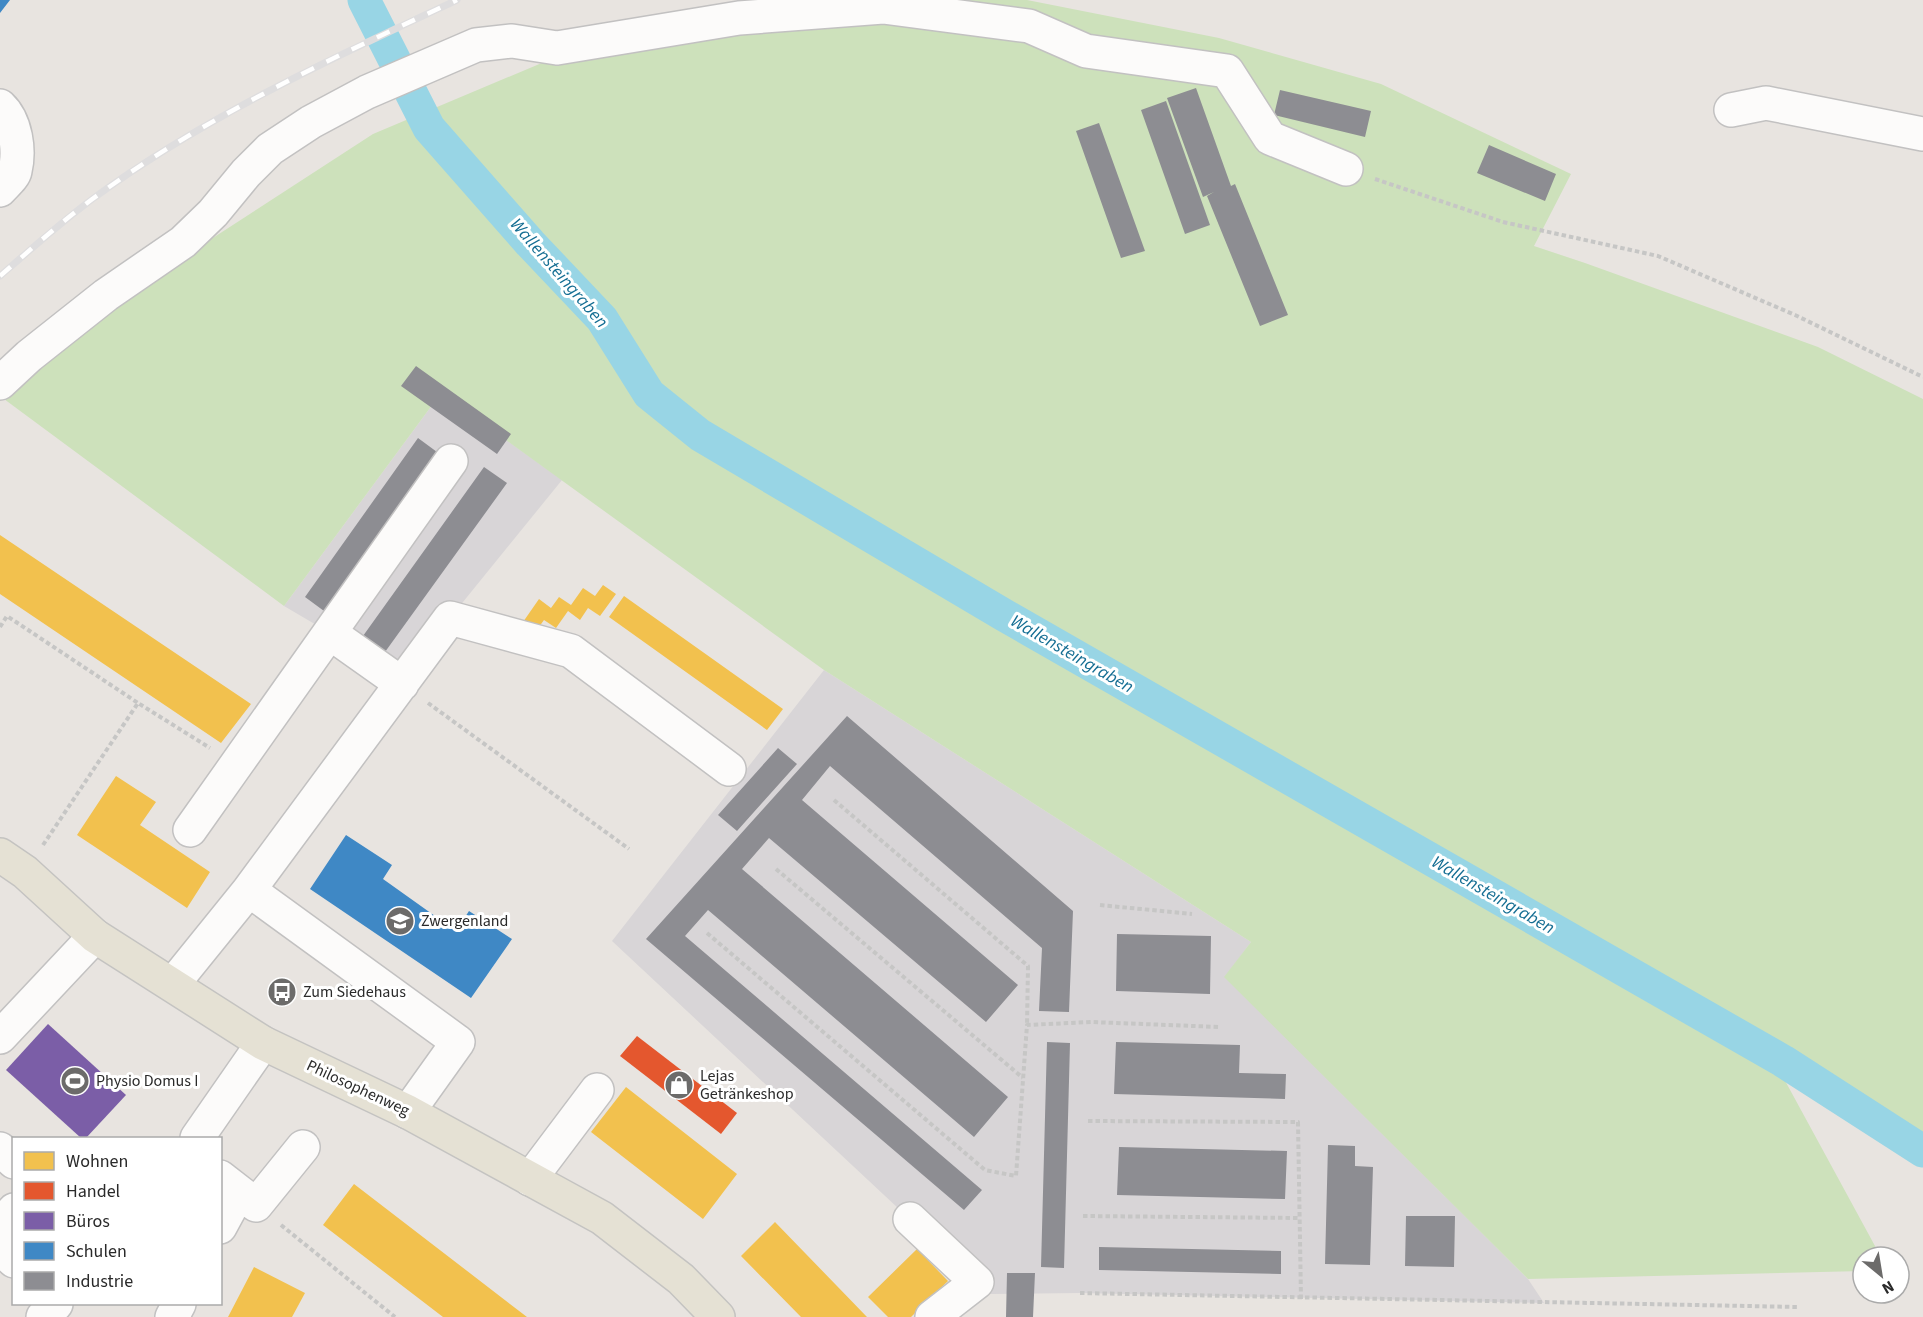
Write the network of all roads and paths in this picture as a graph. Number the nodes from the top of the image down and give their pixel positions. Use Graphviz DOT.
graph roads {
  1 [pos="0,106"];
  2 [pos="1731,110"];
  3 [pos="1923,134"];
  4 [pos="1346,169"];
  5 [pos="0,190"];
  6 [pos="1923,377"];
  7 [pos="0,383"];
  8 [pos="451,461"];
  9 [pos="0,627"];
  10 [pos="330,633"];
  11 [pos="402,684"];
  12 [pos="138,703"];
  13 [pos="236,765"];
  14 [pos="729,769"];
  15 [pos="834,800"];
  16 [pos="190,830"];
  17 [pos="629,849"];
  18 [pos="12,863"];
  19 [pos="776,869"];
  20 [pos="249,890"];
  21 [pos="1100,905"];
  22 [pos="1192,914"];
  23 [pos="707,933"];
  24 [pos="95,936"];
  25 [pos="173,984"];
  26 [pos="1027,1025"];
  27 [pos="1220,1027"];
  28 [pos="0,1037"];
  29 [pos="263,1043"];
  30 [pos="1023,1078"];
  31 [pos="597,1090"];
  32 [pos="408,1112"];
  33 [pos="1088,1121"];
  34 [pos="198,1137"];
  35 [pos="303,1147"];
  36 [pos="0,1149"];
  37 [pos="12,1160"];
  38 [pos="530,1179"];
  39 [pos="239,1192"];
  40 [pos="12,1212"];
  41 [pos="1083,1216"];
  42 [pos="1299,1218"];
  43 [pos="910,1219"];
  44 [pos="222,1223"];
  45 [pos="0,1226"];
  46 [pos="0,1248"];
  47 [pos="12,1258"];
  48 [pos="1080,1293"];
  49 [pos="1301,1299"];
  50 [pos="55,1305"];
  51 [pos="1798,1307"];
  52 [pos="43,1317"];
  53 [pos="395,1317"];
  54 [pos="718,1317"];
  55 [pos="932,1317"];
  1 -- 5 [label="street"];
  2 -- 3 [label="street"];
  4 -- 6 [label="path"];
  4 -- 7 [label="street"];
  8 -- 10 [label="street"];
  9 -- 12 [label="path"];
  10 -- 11 [label="street"];
  10 -- 13 [label="street"];
  11 -- 14 [label="street"];
  11 -- 17 [label="path"];
  11 -- 20 [label="street"];
  12 -- 13 [label="path"];
  12 -- 18 [label="path"];
  13 -- 16 [label="street"];
  15 -- 26 [label="path"];
  18 -- 24 [label="main road, Philosophenweg"];
  19 -- 30 [label="path"];
  20 -- 25 [label="street"];
  20 -- 32 [label="street"];
  21 -- 22 [label="path"];
  23 -- 30 [label="path"];
  24 -- 25 [label="main road, Philosophenweg"];
  24 -- 28 [label="street"];
  25 -- 29 [label="main road, Philosophenweg"];
  26 -- 27 [label="path"];
  26 -- 30 [label="path"];
  29 -- 32 [label="main road, Philosophenweg"];
  29 -- 34 [label="street"];
  31 -- 38 [label="street"];
  32 -- 38 [label="main road, Philosophenweg"];
  33 -- 42 [label="path"];
  35 -- 39 [label="street"];
  36 -- 37 [label="street"];
  38 -- 54 [label="main road, Philosophenweg"];
  39 -- 44 [label="street"];
  39 -- 53 [label="path"];
  40 -- 45 [label="street"];
  41 -- 42 [label="path"];
  42 -- 49 [label="path"];
  43 -- 55 [label="street"];
  46 -- 47 [label="street"];
  48 -- 49 [label="path"];
  49 -- 51 [label="path"];
  50 -- 52 [label="street"];
}
